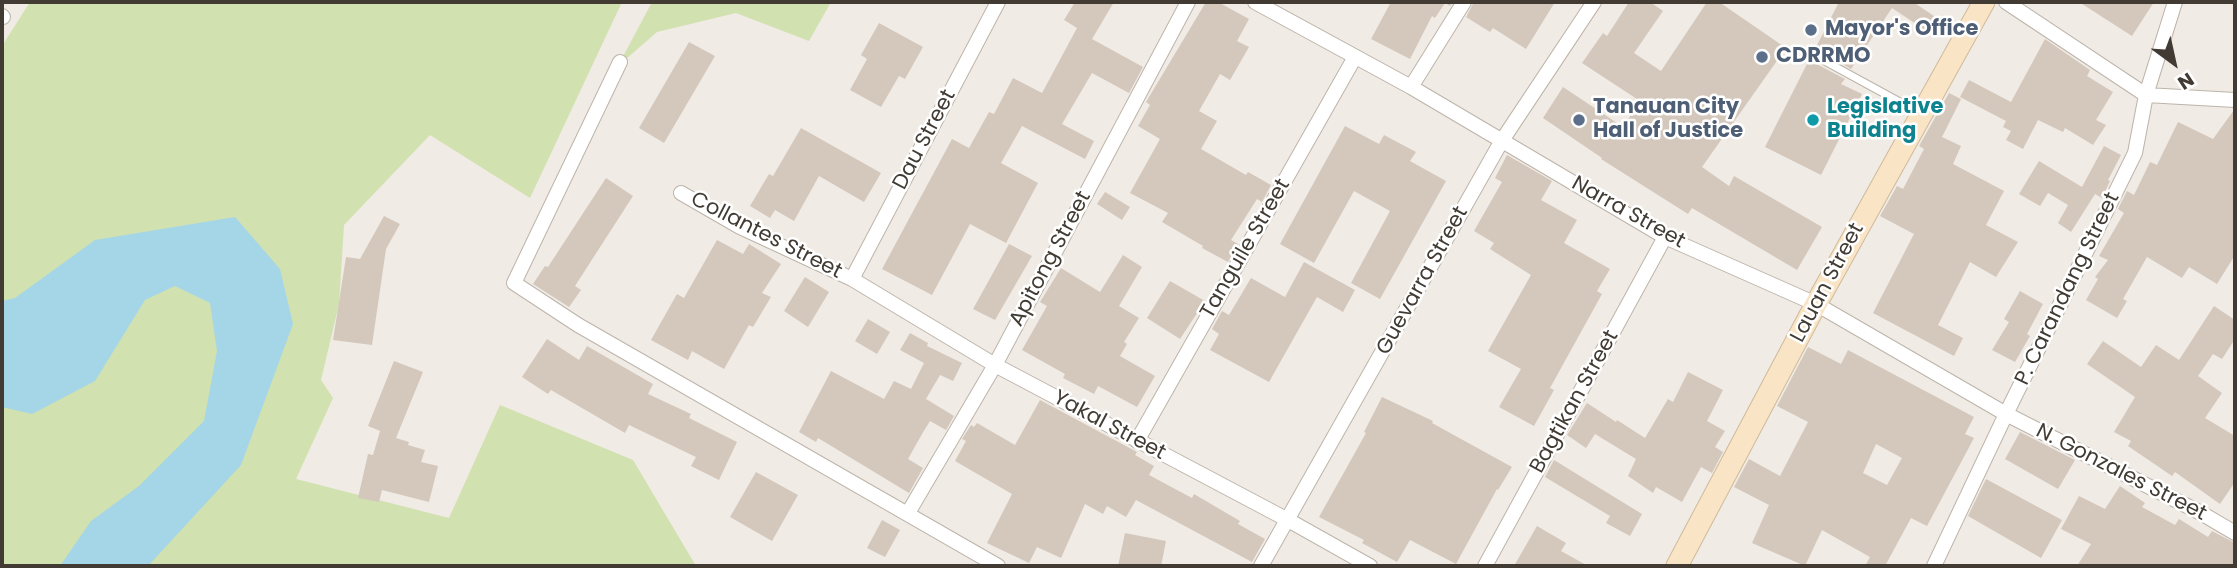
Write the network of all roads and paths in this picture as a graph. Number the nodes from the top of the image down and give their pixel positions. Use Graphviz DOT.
graph roads {
  1 [pos="998,2"];
  2 [pos="1188,2"];
  3 [pos="1255,2"];
  4 [pos="1464,2"];
  5 [pos="1594,2"];
  6 [pos="1984,2"];
  7 [pos="2006,2"];
  8 [pos="2175,2"];
  9 [pos="1810,52"];
  10 [pos="1354,57"];
  11 [pos="620,62"];
  12 [pos="1411,87"];
  13 [pos="2146,95"];
  14 [pos="2235,100"];
  15 [pos="1921,113"];
  16 [pos="1501,142"];
  17 [pos="681,193"];
  18 [pos="1665,237"];
  19 [pos="852,279"];
  20 [pos="1816,304"];
  21 [pos="995,365"];
  22 [pos="2006,414"];
  23 [pos="1137,441"];
  24 [pos="908,513"];
  25 [pos="1288,520"];
  26 [pos="2235,533"];
  27 [pos="998,566"];
  28 [pos="1261,566"];
  29 [pos="1370,566"];
  30 [pos="1485,566"];
  31 [pos="1677,566"];
  32 [pos="1934,566"];
  1 -- 19 [label="street, Dau Street"];
  2 -- 21 [label="street, Apitong Street"];
  3 -- 10 [label="street, Narra Street"];
  4 -- 12 [label="street"];
  5 -- 16 [label="street, Guevarra Street"];
  6 -- 15 [label="street, Lauan Street"];
  7 -- 13 [label="street"];
  8 -- 13 [label="street, P. Carandang Street"];
  9 -- 15 [label="lane"];
  10 -- 12 [label="street, Narra Street"];
  10 -- 23 [label="street, Tanguile Street"];
  11 -- 24 [label="street"];
  12 -- 16 [label="street, Narra Street"];
  13 -- 14 [label="street"];
  13 -- 22 [label="street, P. Carandang Street"];
  15 -- 20 [label="street, Lauan Street"];
  16 -- 18 [label="street, Narra Street"];
  16 -- 25 [label="street, Guevarra Street"];
  17 -- 19 [label="street, Collantes Street"];
  18 -- 20 [label="street, Narra Street"];
  18 -- 30 [label="street, Bagtikan Street"];
  19 -- 21 [label="street, Yakal Street"];
  20 -- 22 [label="street, Narra Street"];
  20 -- 31 [label="street, Lauan Street"];
  21 -- 23 [label="street, Yakal Street"];
  21 -- 24 [label="street, Apitong Street"];
  22 -- 26 [label="street, N. Gonzales Street"];
  22 -- 32 [label="street, P. Carandang Street"];
  23 -- 25 [label="street, Yakal Street"];
  24 -- 27 [label="street"];
  25 -- 28 [label="street, Guevarra Street"];
  25 -- 29 [label="street, Yakal Street"];
}
